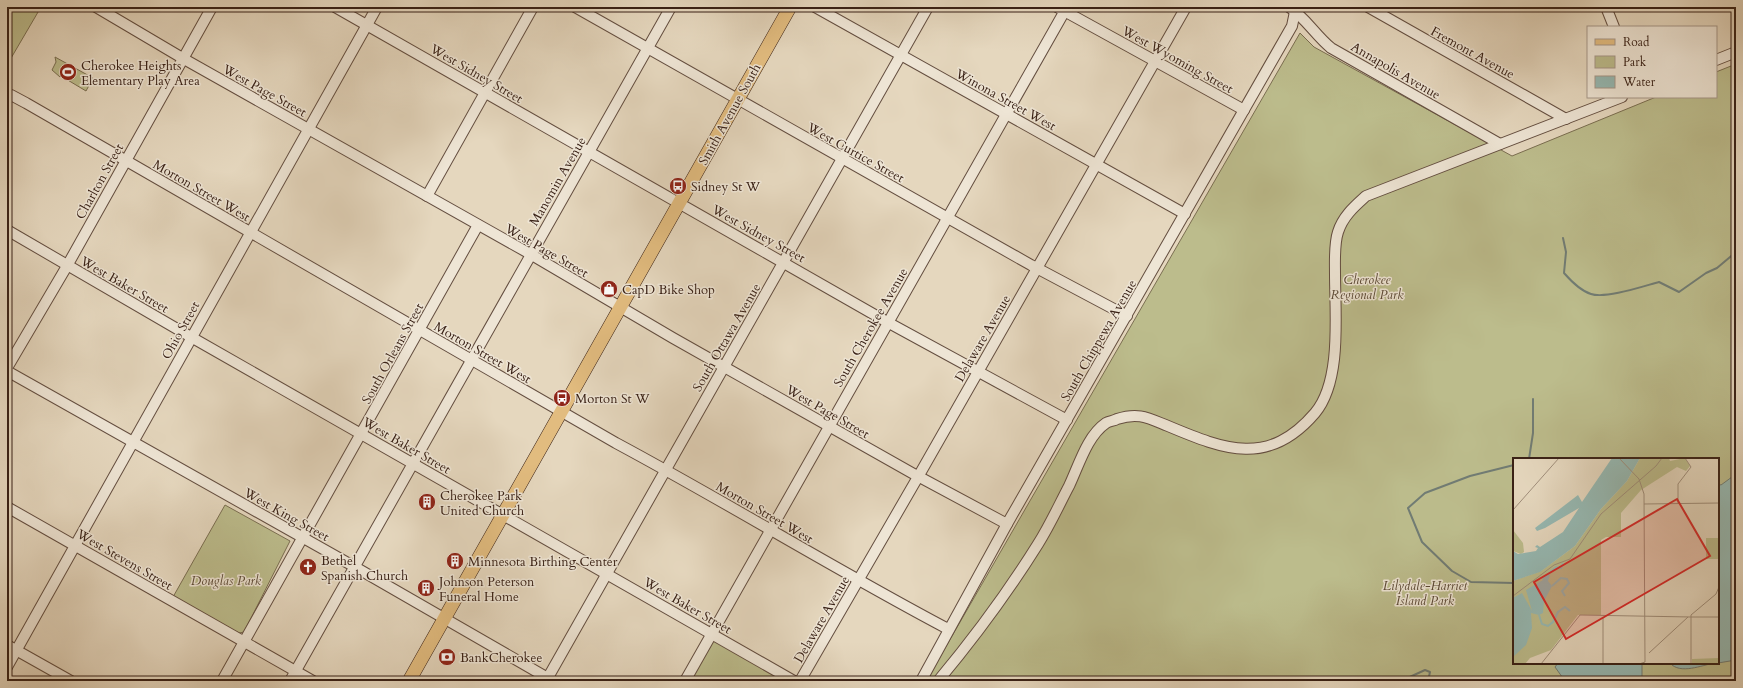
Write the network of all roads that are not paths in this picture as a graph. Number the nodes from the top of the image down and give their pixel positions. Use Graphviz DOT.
graph roads {
  1 [pos="96,7"];
  2 [pos="212,7"];
  3 [pos="335,7"];
  4 [pos="377,7"];
  5 [pos="533,7"];
  6 [pos="575,7"];
  7 [pos="671,7"];
  8 [pos="790,7"];
  9 [pos="815,7"];
  10 [pos="928,7"];
  11 [pos="1186,7"];
  12 [pos="1368,7"];
  13 [pos="1606,7"];
  14 [pos="1063,8"];
  15 [pos="1293,8"];
  16 [pos="367,25"];
  17 [pos="1614,26"];
  18 [pos="648,48"];
  19 [pos="1736,52"];
  20 [pos="901,55"];
  21 [pos="184,59"];
  22 [pos="1717,60"];
  23 [pos="1155,61"];
  24 [pos="486,93"];
  25 [pos="7,95"];
  26 [pos="1619,98"];
  27 [pos="738,99"];
  28 [pos="1244,110"];
  29 [pos="1007,114"];
  30 [pos="1566,119"];
  31 [pos="308,129"];
  32 [pos="1500,144"];
  33 [pos="589,151"];
  34 [pos="842,158"];
  35 [pos="125,161"];
  36 [pos="1096,164"];
  37 [pos="427,196"];
  38 [pos="678,203"];
  39 [pos="1184,214"];
  40 [pos="948,218"];
  41 [pos="478,225"];
  42 [pos="7,230"];
  43 [pos="249,233"];
  44 [pos="530,254"];
  45 [pos="783,262"];
  46 [pos="67,266"];
  47 [pos="1037,268"];
  48 [pos="620,307"];
  49 [pos="1127,316"];
  50 [pos="889,322"];
  51 [pos="420,330"];
  52 [pos="191,337"];
  53 [pos="472,359"];
  54 [pos="724,366"];
  55 [pos="7,368"];
  56 [pos="7,372"];
  57 [pos="977,372"];
  58 [pos="561,411"];
  59 [pos="1067,420"];
  60 [pos="829,426"];
  61 [pos="362,433"];
  62 [pos="134,442"];
  63 [pos="414,463"];
  64 [pos="666,469"];
  65 [pos="918,477"];
  66 [pos="7,506"];
  67 [pos="502,514"];
  68 [pos="1007,524"];
  69 [pos="771,530"];
  70 [pos="303,538"];
  71 [pos="75,546"];
  72 [pos="355,567"];
  73 [pos="606,574"];
  74 [pos="858,580"];
  75 [pos="443,619"];
  76 [pos="948,629"];
  77 [pos="712,633"];
  78 [pos="244,642"];
  79 [pos="7,645"];
  80 [pos="16,650"];
  81 [pos="7,667"];
  82 [pos="296,671"];
  83 [pos="549,680"];
  84 [pos="71,681"];
  85 [pos="222,681"];
  86 [pos="290,681"];
  87 [pos="313,681"];
  88 [pos="409,681"];
  89 [pos="685,681"];
  90 [pos="794,681"];
  91 [pos="800,681"];
  92 [pos="921,681"];
  93 [pos="938,681"];
  1 -- 21 [label="street, West Page Street"];
  2 -- 21 [label="street, Charlton Street"];
  3 -- 16 [label="street, West Sidney Street"];
  4 -- 16 [label="street, Ohio Street"];
  5 -- 24 [label="street"];
  6 -- 18 [label="street, West Curtice Street"];
  7 -- 18 [label="street, Manomin Avenue"];
  8 -- 27 [label="main road, Smith Avenue South"];
  9 -- 20 [label="street, Winona Street West"];
  10 -- 20 [label="street, South Ottawa Avenue"];
  11 -- 23 [label="street, Delaware Avenue"];
  12 -- 30 [label="street, Fremont Avenue"];
  13 -- 17 [label="street"];
  14 -- 23 [label="street, West Wyoming Street"];
  14 -- 29 [label="street, South Cherokee Avenue"];
  15 -- 28 [label="street, South Chippewa Avenue"];
  15 -- 32 [label="street, Annapolis Avenue"];
  16 -- 24 [label="street, West Sidney Street"];
  16 -- 31 [label="street, Ohio Street"];
  18 -- 27 [label="street, West Curtice Street"];
  18 -- 33 [label="street, Manomin Avenue"];
  19 -- 22 [label="street"];
  20 -- 29 [label="street, Winona Street West"];
  20 -- 34 [label="street, South Ottawa Avenue"];
  21 -- 31 [label="street, West Page Street"];
  21 -- 35 [label="street, Charlton Street"];
  23 -- 28 [label="street, West Wyoming Street"];
  23 -- 36 [label="street, Delaware Avenue"];
  24 -- 33 [label="street, West Sidney Street"];
  24 -- 37 [label="street"];
  25 -- 35 [label="street, Morton Street West"];
  26 -- 30 [label="street"];
  27 -- 34 [label="street, West Curtice Street"];
  27 -- 38 [label="main road, Smith Avenue South"];
  28 -- 39 [label="street, South Chippewa Avenue"];
  29 -- 36 [label="street, Winona Street West"];
  29 -- 40 [label="street, South Cherokee Avenue"];
  30 -- 32 [label="street"];
  31 -- 37 [label="street, West Page Street"];
  31 -- 43 [label="street, Ohio Street"];
  32 -- 93 [label="street"];
  33 -- 38 [label="street, West Sidney Street"];
  33 -- 44 [label="street, Manomin Avenue"];
  34 -- 40 [label="street, West Curtice Street"];
  34 -- 45 [label="street, South Ottawa Avenue"];
  35 -- 43 [label="street, Morton Street West"];
  35 -- 46 [label="street, Charlton Street"];
  36 -- 39 [label="street, Winona Street West"];
  36 -- 47 [label="street, Delaware Avenue"];
  37 -- 41 [label="street, West Page Street"];
  38 -- 45 [label="street, West Sidney Street"];
  38 -- 48 [label="main road, Smith Avenue South"];
  39 -- 49 [label="street, South Chippewa Avenue"];
  40 -- 47 [label="street, West Curtice Street"];
  40 -- 50 [label="street, South Cherokee Avenue"];
  41 -- 44 [label="street, West Page Street"];
  41 -- 51 [label="street, South Orleans Street"];
  42 -- 46 [label="street, West Baker Street"];
  43 -- 51 [label="street, Morton Street West"];
  43 -- 52 [label="street, Ohio Street"];
  44 -- 48 [label="street, West Page Street"];
  44 -- 53 [label="street, Manomin Avenue"];
  45 -- 50 [label="street, West Sidney Street"];
  45 -- 54 [label="street, South Ottawa Avenue"];
  46 -- 52 [label="street, West Baker Street"];
  46 -- 55 [label="street, Charlton Street"];
  47 -- 49 [label="street, West Curtice Street"];
  47 -- 57 [label="street, Delaware Avenue"];
  48 -- 54 [label="street, West Page Street"];
  48 -- 58 [label="main road, Smith Avenue South"];
  49 -- 59 [label="street, South Chippewa Avenue"];
  50 -- 57 [label="street, West Sidney Street"];
  50 -- 60 [label="street, South Cherokee Avenue"];
  51 -- 53 [label="street, Morton Street West"];
  51 -- 61 [label="street, South Orleans Street"];
  52 -- 61 [label="street, West Baker Street"];
  52 -- 62 [label="street, Ohio Street"];
  53 -- 58 [label="street, Morton Street West"];
  53 -- 63 [label="street, Manomin Avenue"];
  54 -- 60 [label="street, West Page Street"];
  54 -- 64 [label="street, South Ottawa Avenue"];
  56 -- 62 [label="street, West King Street"];
  57 -- 59 [label="street, West Sidney Street"];
  57 -- 65 [label="street, Delaware Avenue"];
  58 -- 64 [label="street, Morton Street West"];
  58 -- 67 [label="main road, Smith Avenue South"];
  59 -- 68 [label="street, South Chippewa Avenue"];
  60 -- 65 [label="street, West Page Street"];
  60 -- 69 [label="street, South Cherokee Avenue"];
  61 -- 63 [label="street, West Baker Street"];
  61 -- 70 [label="street, South Orleans Street"];
  62 -- 70 [label="street, West King Street"];
  62 -- 71 [label="street, Ohio Street"];
  63 -- 67 [label="street, West Baker Street"];
  63 -- 72 [label="street, Manomin Avenue"];
  64 -- 69 [label="street, Morton Street West"];
  64 -- 73 [label="street, South Ottawa Avenue"];
  65 -- 68 [label="street, West Page Street"];
  65 -- 74 [label="street, Delaware Avenue"];
  66 -- 71 [label="street, West Stevens Street"];
  67 -- 73 [label="street, West Baker Street"];
  67 -- 75 [label="main road, Smith Avenue South"];
  68 -- 76 [label="street, South Chippewa Avenue"];
  69 -- 74 [label="street, Morton Street West"];
  69 -- 77 [label="street, South Cherokee Avenue"];
  70 -- 72 [label="street, West King Street"];
  70 -- 78 [label="street, South Orleans Street"];
  71 -- 78 [label="street, West Stevens Street"];
  71 -- 80 [label="street, Ohio Street"];
  72 -- 75 [label="street, West King Street"];
  72 -- 82 [label="street, Manomin Avenue"];
  73 -- 77 [label="street, West Baker Street"];
  73 -- 83 [label="street, South Ottawa Avenue"];
  74 -- 76 [label="street, Morton Street West"];
  74 -- 91 [label="street, Delaware Avenue"];
  75 -- 83 [label="street, West King Street"];
  75 -- 88 [label="main road, Smith Avenue South"];
  76 -- 92 [label="street, South Chippewa Avenue"];
  77 -- 89 [label="street, South Cherokee Avenue"];
  77 -- 90 [label="street, West Baker Street"];
  78 -- 82 [label="street, West Stevens Street"];
  78 -- 85 [label="street, South Orleans Street"];
  79 -- 80 [label="street"];
  80 -- 81 [label="street, Ohio Street"];
  80 -- 84 [label="street"];
  82 -- 86 [label="street, Manomin Avenue"];
  82 -- 87 [label="street, West Stevens Street"];
}
